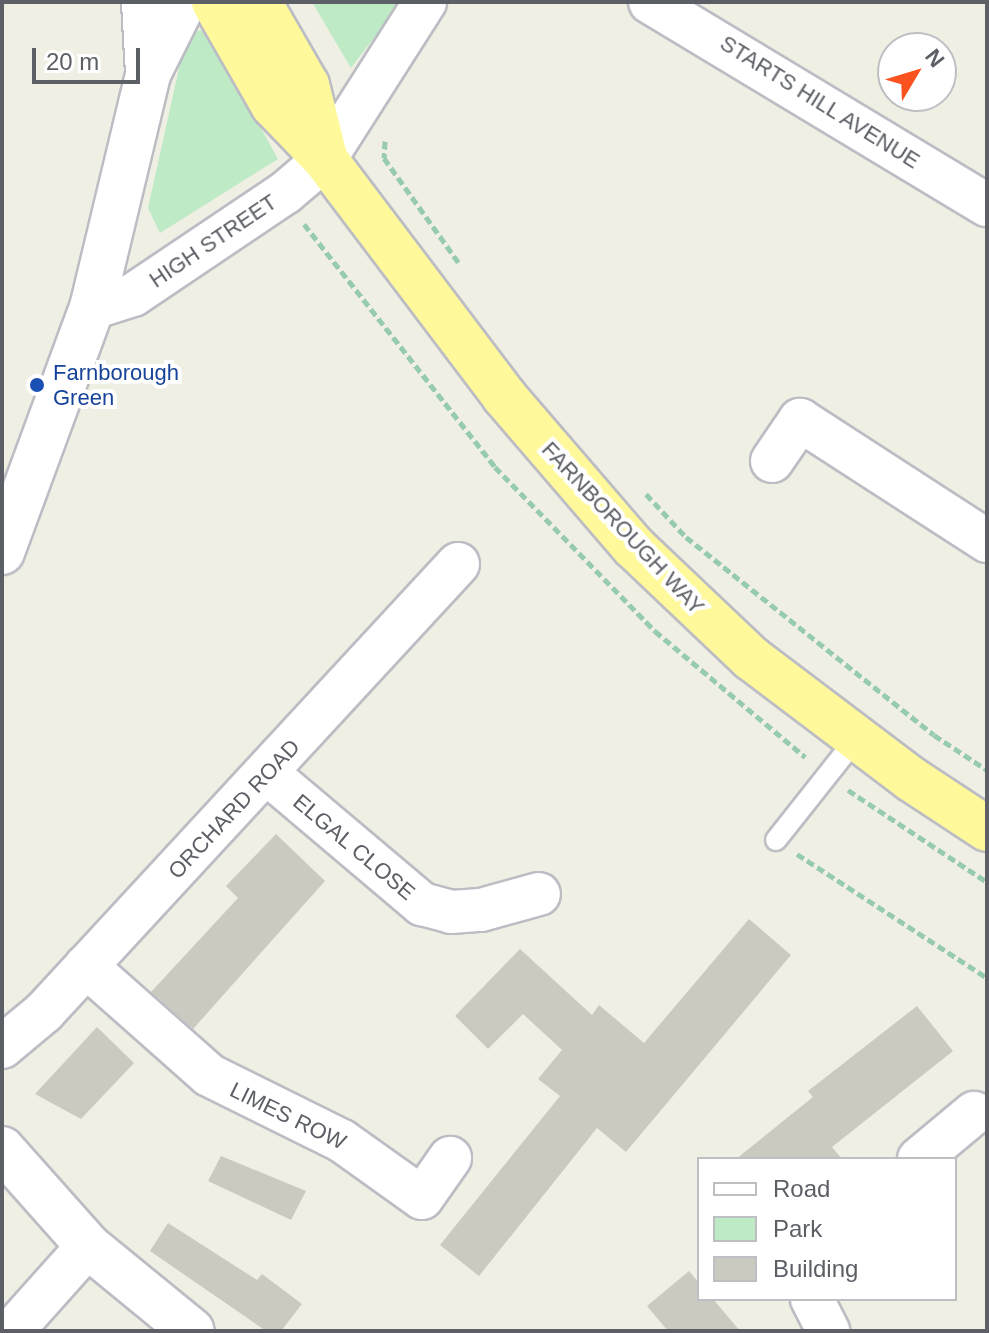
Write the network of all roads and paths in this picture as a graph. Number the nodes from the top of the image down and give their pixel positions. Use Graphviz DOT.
graph roads {
  1 [pos="144,2"];
  2 [pos="184,2"];
  3 [pos="214,2"];
  4 [pos="259,2"];
  5 [pos="425,2"];
  6 [pos="650,2"];
  7 [pos="148,74"];
  8 [pos="386,126"];
  9 [pos="325,159"];
  10 [pos="987,205"];
  11 [pos="463,270"];
  12 [pos="92,308"];
  13 [pos="772,461"];
  14 [pos="635,482"];
  15 [pos="987,541"];
  16 [pos="2,552"];
  17 [pos="458,564"];
  18 [pos="856,739"];
  19 [pos="987,770"];
  20 [pos="268,774"];
  21 [pos="987,829"];
  22 [pos="776,840"];
  23 [pos="539,894"];
  24 [pos="86,966"];
  25 [pos="987,978"];
  26 [pos="2,1047"];
  27 [pos="974,1113"];
  28 [pos="2,1149"];
  29 [pos="921,1157"];
  30 [pos="450,1158"];
  31 [pos="88,1246"];
  32 [pos="813,1301"];
  33 [pos="12,1331"];
  34 [pos="192,1331"];
  35 [pos="828,1331"];
  1 -- 7 [label="main road"];
  2 -- 7 [label="main road"];
  3 -- 9 [label="highway, FARNBOROUGH WAY"];
  4 -- 9 [label="highway"];
  5 -- 9 [label="street, HIGH STREET"];
  6 -- 10 [label="street, STARTS HILL AVENUE"];
  7 -- 12 [label="main road"];
  8 -- 11 [label="path"];
  9 -- 12 [label="street, HIGH STREET"];
  9 -- 18 [label="highway, FARNBOROUGH WAY"];
  12 -- 16 [label="main road"];
  13 -- 15 [label="street"];
  14 -- 19 [label="path"];
  17 -- 20 [label="street, ORCHARD ROAD"];
  18 -- 21 [label="highway, FARNBOROUGH WAY"];
  18 -- 22 [label="lane"];
  20 -- 23 [label="street, ELGAL CLOSE"];
  20 -- 24 [label="street, ORCHARD ROAD"];
  22 -- 25 [label="path"];
  24 -- 26 [label="street, ORCHARD ROAD"];
  24 -- 30 [label="street, LIMES ROW"];
  27 -- 29 [label="street"];
  28 -- 31 [label="main road"];
  31 -- 33 [label="street"];
  31 -- 34 [label="main road"];
  32 -- 35 [label="street"];
}
